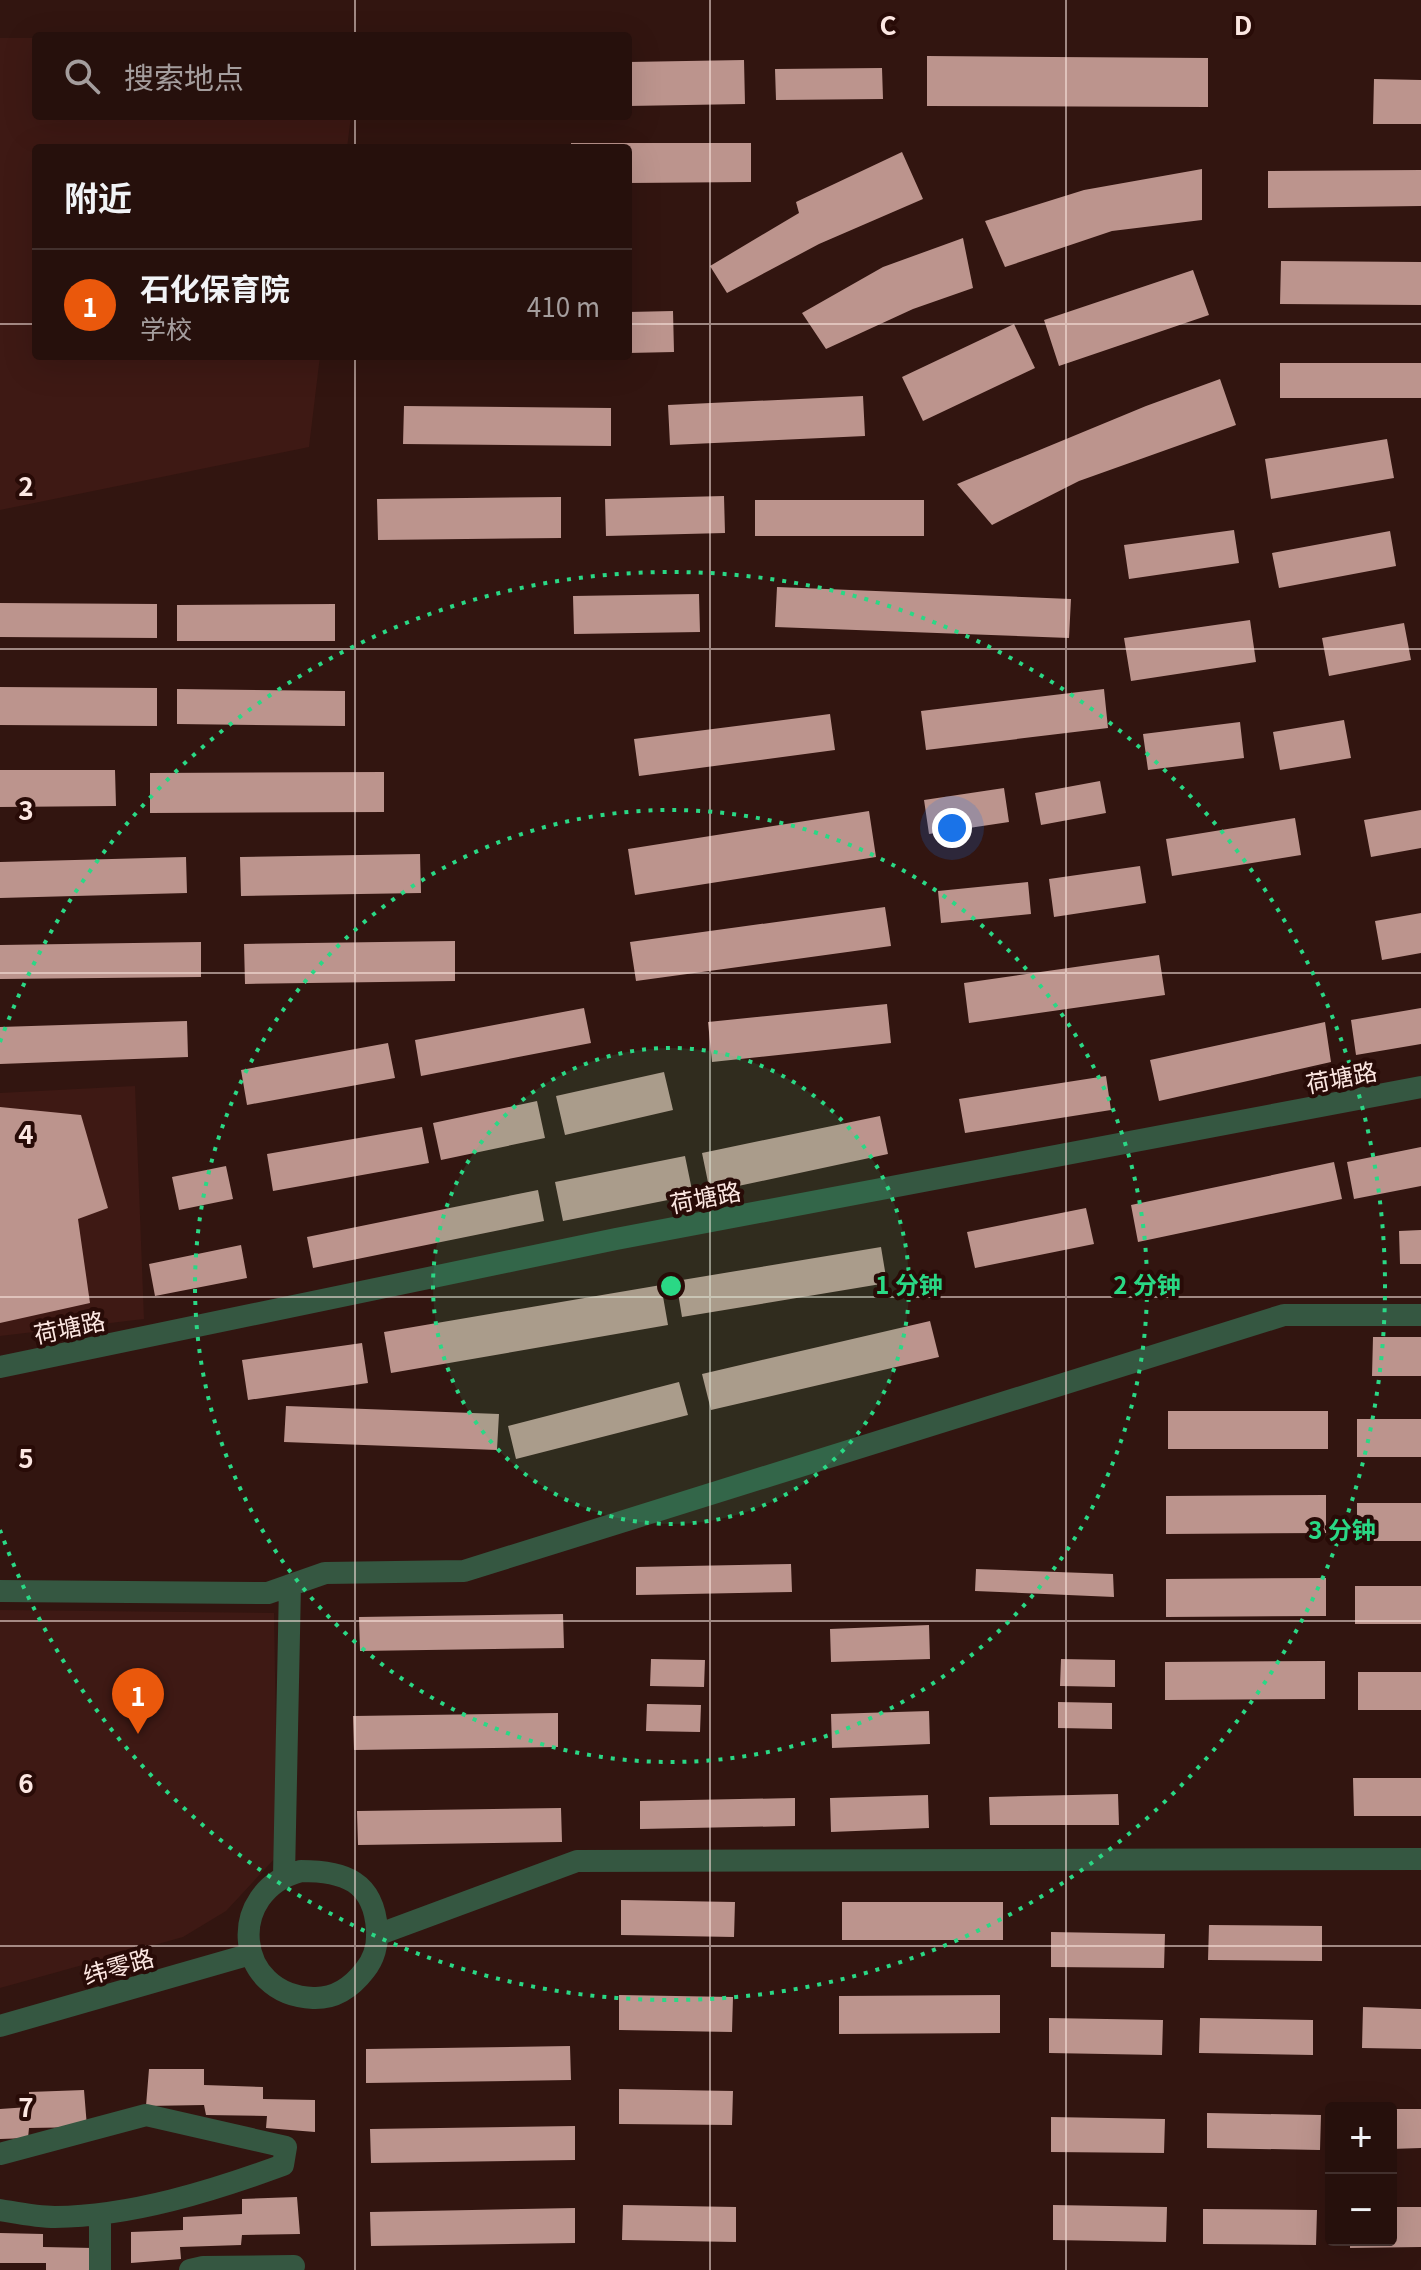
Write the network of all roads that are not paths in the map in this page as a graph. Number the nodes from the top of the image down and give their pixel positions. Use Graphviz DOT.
graph roads {
  1 [pos="1421,1087"];
  2 [pos="1421,1315"];
  3 [pos="0,1367"];
  4 [pos="290,1585"];
  5 [pos="0,1591"];
  6 [pos="1421,1859"];
  7 [pos="284,1876"];
  8 [pos="377,1935"];
  9 [pos="251,1954"];
  10 [pos="0,2026"];
  11 [pos="0,2154"];
  12 [pos="0,2210"];
  13 [pos="100,2214"];
  14 [pos="294,2266"];
  15 [pos="199,2269"];
  16 [pos="100,2270"];
  1 -- 3 [label="street, 荷塘路"];
  2 -- 4 [label="street"];
  4 -- 5 [label="street"];
  4 -- 7 [label="street"];
  6 -- 8 [label="street"];
  7 -- 8 [label="street"];
  7 -- 9 [label="street"];
  8 -- 9 [label="street"];
  9 -- 10 [label="street, 纬零路"];
  11 -- 13 [label="street"];
  12 -- 13 [label="street"];
  13 -- 16 [label="street"];
  14 -- 15 [label="street"];
}
